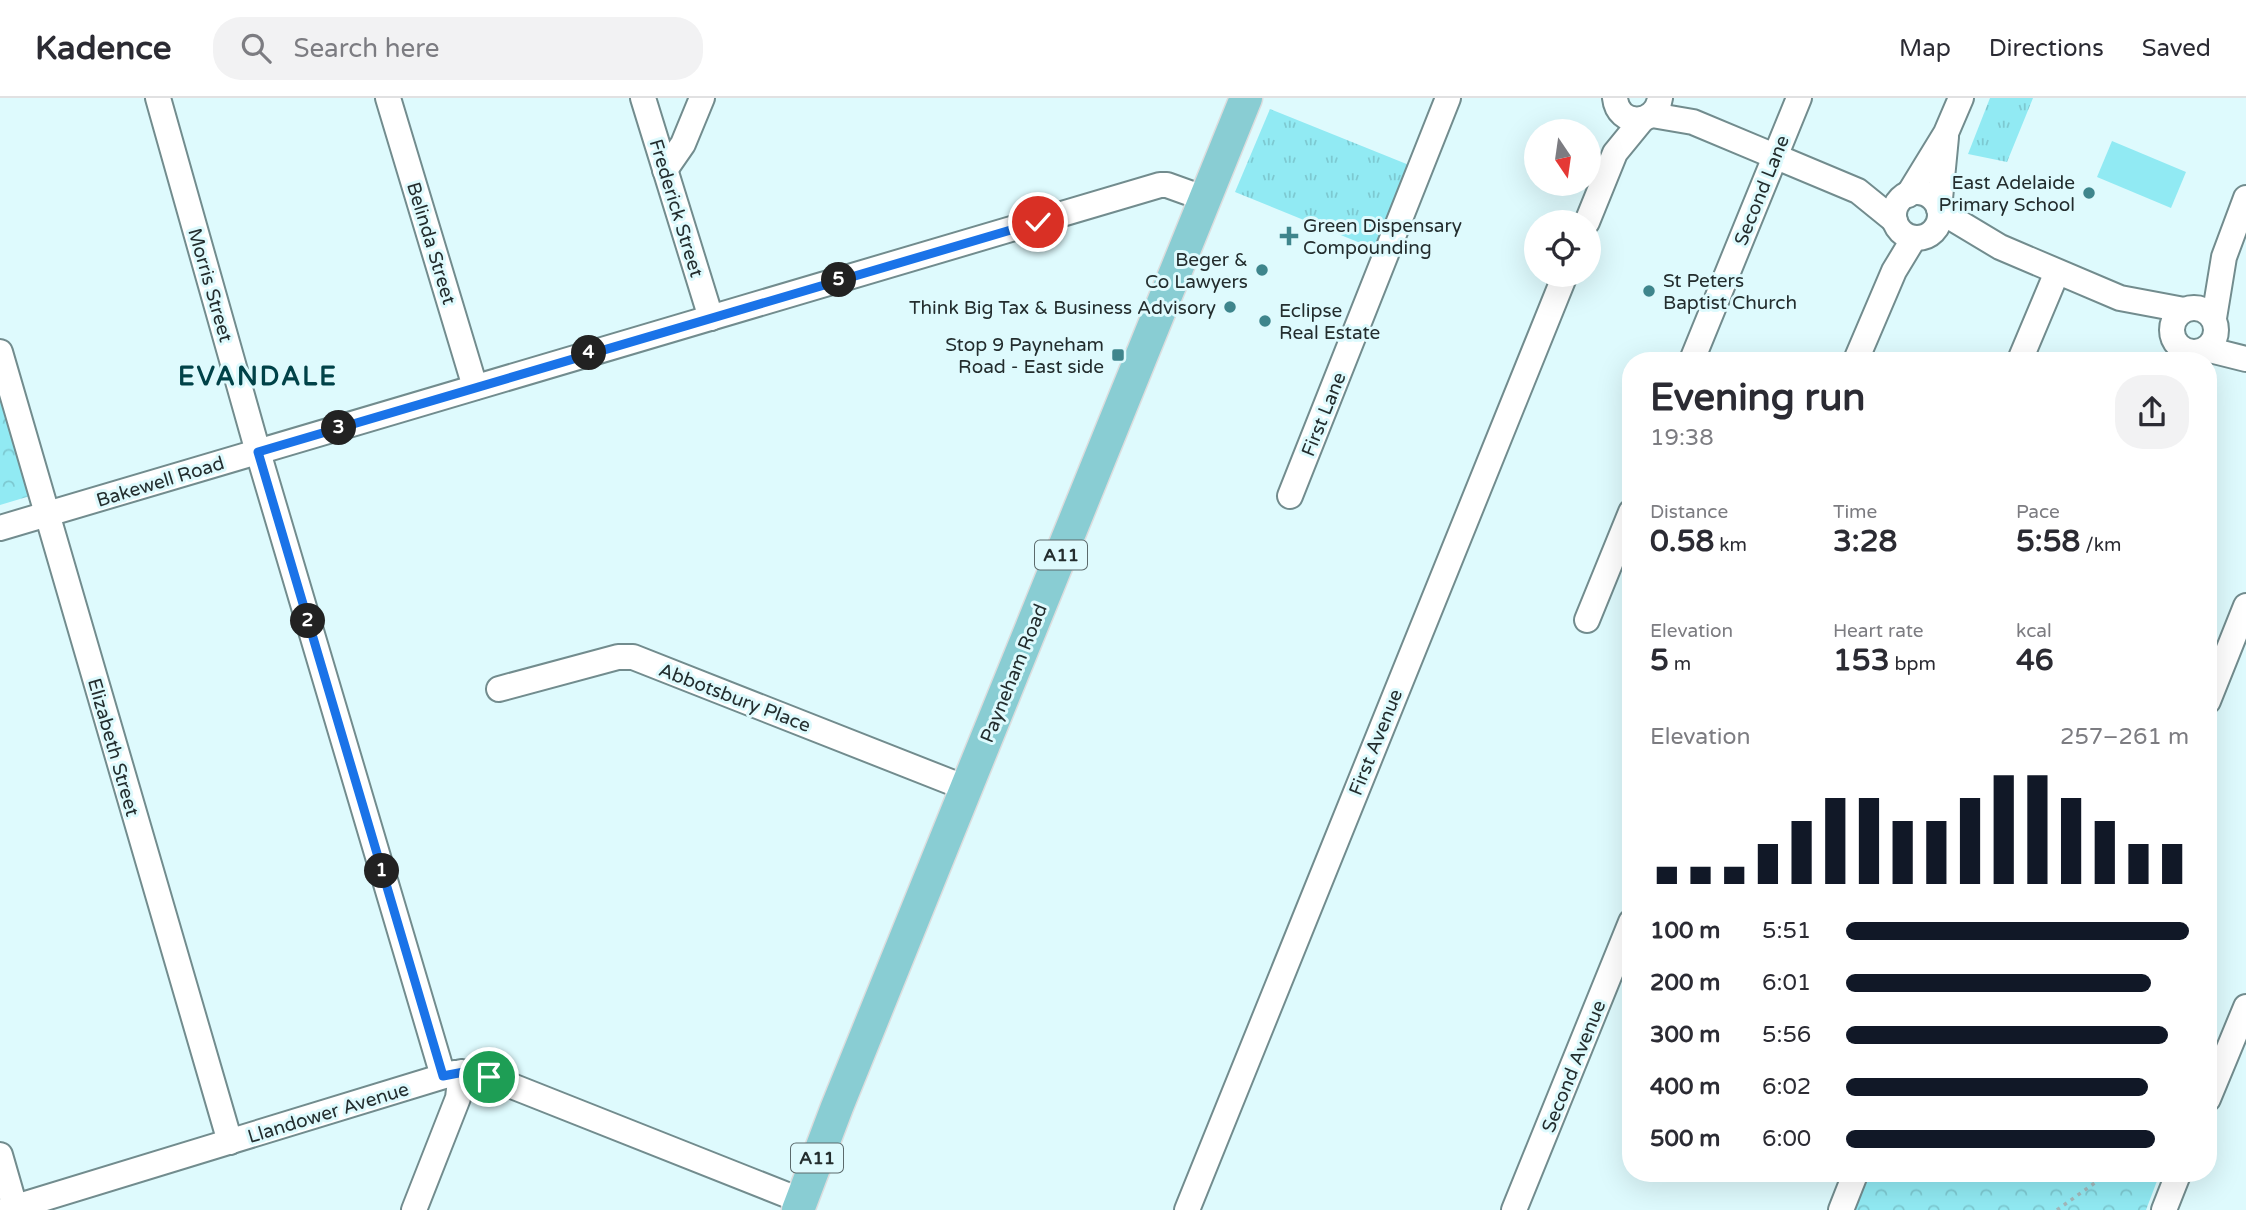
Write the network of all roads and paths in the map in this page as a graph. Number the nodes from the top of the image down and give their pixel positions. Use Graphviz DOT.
graph roads {
  1 [pos="158,98"];
  2 [pos="388,98"];
  3 [pos="643,98"];
  4 [pos="702,98"];
  5 [pos="1246,98"];
  6 [pos="1448,98"];
  7 [pos="1798,98"];
  8 [pos="1961,98"];
  9 [pos="1615,102"];
  10 [pos="1654,108"];
  11 [pos="1946,133"];
  12 [pos="1615,153"];
  13 [pos="1775,157"];
  14 [pos="665,170"];
  15 [pos="1857,191"];
  16 [pos="1907,195"];
  17 [pos="2246,198"];
  18 [pos="1206,199"];
  19 [pos="1592,210"];
  20 [pos="1920,224"];
  21 [pos="2224,257"];
  22 [pos="2057,272"];
  23 [pos="1560,287"];
  24 [pos="2120,298"];
  25 [pos="2185,310"];
  26 [pos="711,318"];
  27 [pos="2208,341"];
  28 [pos="2172,344"];
  29 [pos="2246,345"];
  30 [pos="0,352"];
  31 [pos="1695,352"];
  32 [pos="1859,352"];
  33 [pos="2023,352"];
  34 [pos="2246,359"];
  35 [pos="475,387"];
  36 [pos="258,452"];
  37 [pos="1290,496"];
  38 [pos="47,514"];
  39 [pos="0,528"];
  40 [pos="1622,534"];
  41 [pos="2246,606"];
  42 [pos="1587,620"];
  43 [pos="2217,678"];
  44 [pos="499,689"];
  45 [pos="967,788"];
  46 [pos="1622,944"];
  47 [pos="2246,1007"];
  48 [pos="452,1074"];
  49 [pos="2217,1077"];
  50 [pos="230,1142"];
  51 [pos="0,1155"];
  52 [pos="1852,1182"];
  53 [pos="2096,1182"];
  54 [pos="2175,1182"];
  55 [pos="800,1205"];
  56 [pos="11,1209"];
  57 [pos="414,1210"];
  58 [pos="1187,1210"];
  59 [pos="1514,1210"];
  60 [pos="1841,1210"];
  61 [pos="2057,1210"];
  62 [pos="2164,1210"];
  1 -- 36 [label="street, Morris Street"];
  2 -- 35 [label="street, Belinda Street"];
  3 -- 14 [label="street, Frederick Street"];
  4 -- 14 [label="street"];
  5 -- 18 [label="main road, Payneham Road / A11"];
  6 -- 37 [label="street, First Lane"];
  7 -- 13 [label="street, Second Lane"];
  8 -- 11 [label="street"];
  9 -- 10 [label="street"];
  9 -- 12 [label="street"];
  10 -- 12 [label="street"];
  10 -- 13 [label="street"];
  11 -- 16 [label="street"];
  11 -- 20 [label="street"];
  12 -- 19 [label="street"];
  13 -- 15 [label="street"];
  13 -- 31 [label="street, Second Lane"];
  14 -- 26 [label="street, Frederick Street"];
  15 -- 16 [label="street"];
  15 -- 20 [label="street"];
  16 -- 20 [label="street"];
  16 -- 20 [label="street"];
  17 -- 21 [label="street"];
  18 -- 26 [label="street, Bakewell Road"];
  18 -- 45 [label="main road, Payneham Road / A11"];
  20 -- 22 [label="street"];
  20 -- 32 [label="street"];
  21 -- 25 [label="street"];
  21 -- 27 [label="street"];
  22 -- 24 [label="street"];
  22 -- 33 [label="street"];
  23 -- 58 [label="street, First Avenue"];
  24 -- 25 [label="street"];
  24 -- 28 [label="street"];
  25 -- 27 [label="street"];
  25 -- 28 [label="street"];
  26 -- 35 [label="street, Bakewell Road"];
  27 -- 28 [label="street"];
  27 -- 29 [label="street"];
  27 -- 34 [label="street"];
  30 -- 38 [label="street, Elizabeth Street"];
  35 -- 36 [label="street, Bakewell Road"];
  36 -- 38 [label="street, Bakewell Road"];
  36 -- 48 [label="street, Morris Street"];
  38 -- 39 [label="street, Bakewell Road"];
  38 -- 50 [label="street, Elizabeth Street"];
  40 -- 42 [label="street"];
  41 -- 43 [label="street"];
  44 -- 45 [label="street, Abbotsbury Place"];
  45 -- 55 [label="main road, Payneham Road / A11"];
  46 -- 59 [label="street, Second Avenue"];
  47 -- 49 [label="street"];
  48 -- 50 [label="street, Llandower Avenue"];
  48 -- 55 [label="street, Llandower Avenue"];
  48 -- 57 [label="street"];
  50 -- 56 [label="street, Llandower Avenue"];
  51 -- 56 [label="street"];
  52 -- 60 [label="street"];
  53 -- 61 [label="path"];
  54 -- 62 [label="street"];
}
